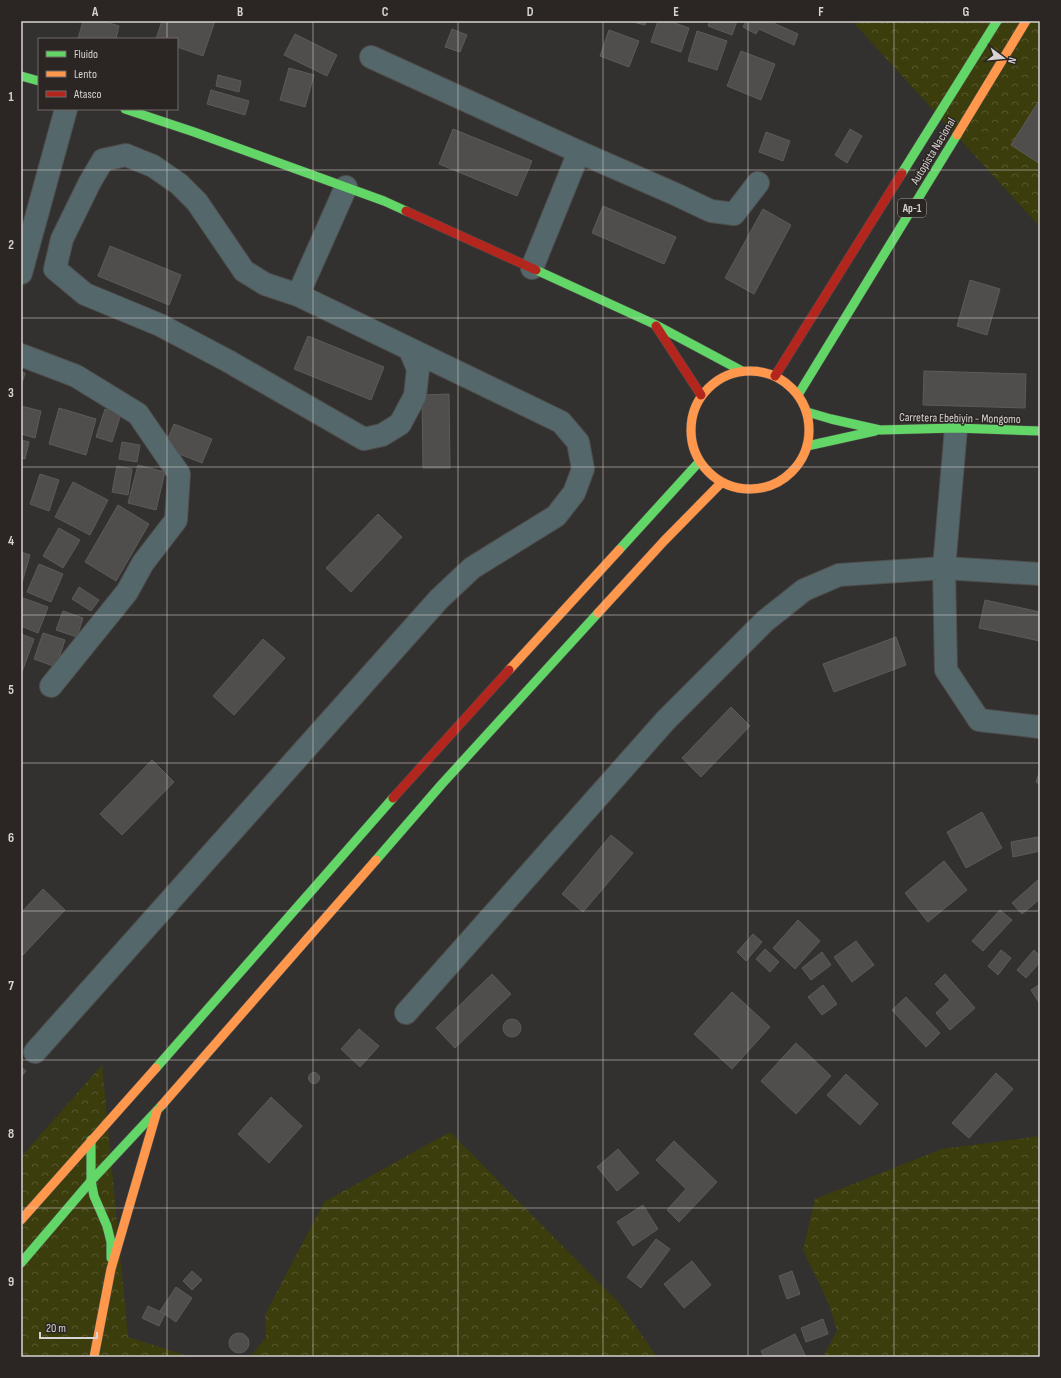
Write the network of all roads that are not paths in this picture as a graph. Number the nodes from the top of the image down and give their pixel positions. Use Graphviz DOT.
graph roads {
  1 [pos="997,21"];
  2 [pos="1026,21"];
  3 [pos="371,57"];
  4 [pos="21,76"];
  5 [pos="38,81"];
  6 [pos="66,110"];
  7 [pos="128,110"];
  8 [pos="579,152"];
  9 [pos="758,184"];
  10 [pos="346,188"];
  11 [pos="532,268"];
  12 [pos="21,273"];
  13 [pos="298,295"];
  14 [pos="654,324"];
  15 [pos="410,350"];
  16 [pos="21,355"];
  17 [pos="742,371"];
  18 [pos="775,376"];
  19 [pos="702,395"];
  20 [pos="798,395"];
  21 [pos="807,412"];
  22 [pos="956,428"];
  23 [pos="880,430"];
  24 [pos="1040,431"];
  25 [pos="807,446"];
  26 [pos="699,462"];
  27 [pos="721,482"];
  28 [pos="944,568"];
  29 [pos="1040,574"];
  30 [pos="50,686"];
  31 [pos="1040,727"];
  32 [pos="406,1013"];
  33 [pos="35,1052"];
  34 [pos="157,1111"];
  35 [pos="91,1140"];
  36 [pos="91,1181"];
  37 [pos="21,1220"];
  38 [pos="21,1263"];
  39 [pos="111,1269"];
  40 [pos="94,1357"];
  1 -- 18 [label="main road, Autopista Nacional / Ap-1"];
  2 -- 20 [label="main road, Autopista Nacional / Ap-1"];
  3 -- 8 [label="street"];
  4 -- 5 [label="main road"];
  6 -- 12 [label="street"];
  7 -- 10 [label="main road"];
  8 -- 9 [label="street"];
  8 -- 11 [label="street"];
  10 -- 11 [label="main road"];
  10 -- 13 [label="street"];
  11 -- 14 [label="main road"];
  13 -- 15 [label="street"];
  13 -- 15 [label="street"];
  14 -- 17 [label="main road"];
  14 -- 19 [label="main road"];
  15 -- 33 [label="street"];
  16 -- 30 [label="street"];
  17 -- 18 [label="main road"];
  17 -- 19 [label="main road"];
  18 -- 20 [label="main road"];
  19 -- 26 [label="main road"];
  20 -- 21 [label="main road"];
  21 -- 23 [label="main road, Carretera Ebebiyin - Mongomo"];
  21 -- 25 [label="main road"];
  22 -- 23 [label="main road, Carretera Ebebiyin - Mongomo"];
  22 -- 24 [label="main road, Carretera Ebebiyin - Mongomo"];
  22 -- 28 [label="street"];
  23 -- 25 [label="main road, Carretera Ebebiyin - Mongomo"];
  25 -- 27 [label="main road"];
  26 -- 27 [label="main road"];
  26 -- 35 [label="main road"];
  27 -- 34 [label="main road"];
  28 -- 29 [label="street"];
  28 -- 31 [label="street"];
  28 -- 32 [label="street"];
  34 -- 36 [label="main road"];
  34 -- 39 [label="main road"];
  35 -- 36 [label="main road"];
  35 -- 37 [label="main road"];
  36 -- 38 [label="main road"];
  36 -- 39 [label="main road"];
  39 -- 40 [label="main road"];
}
